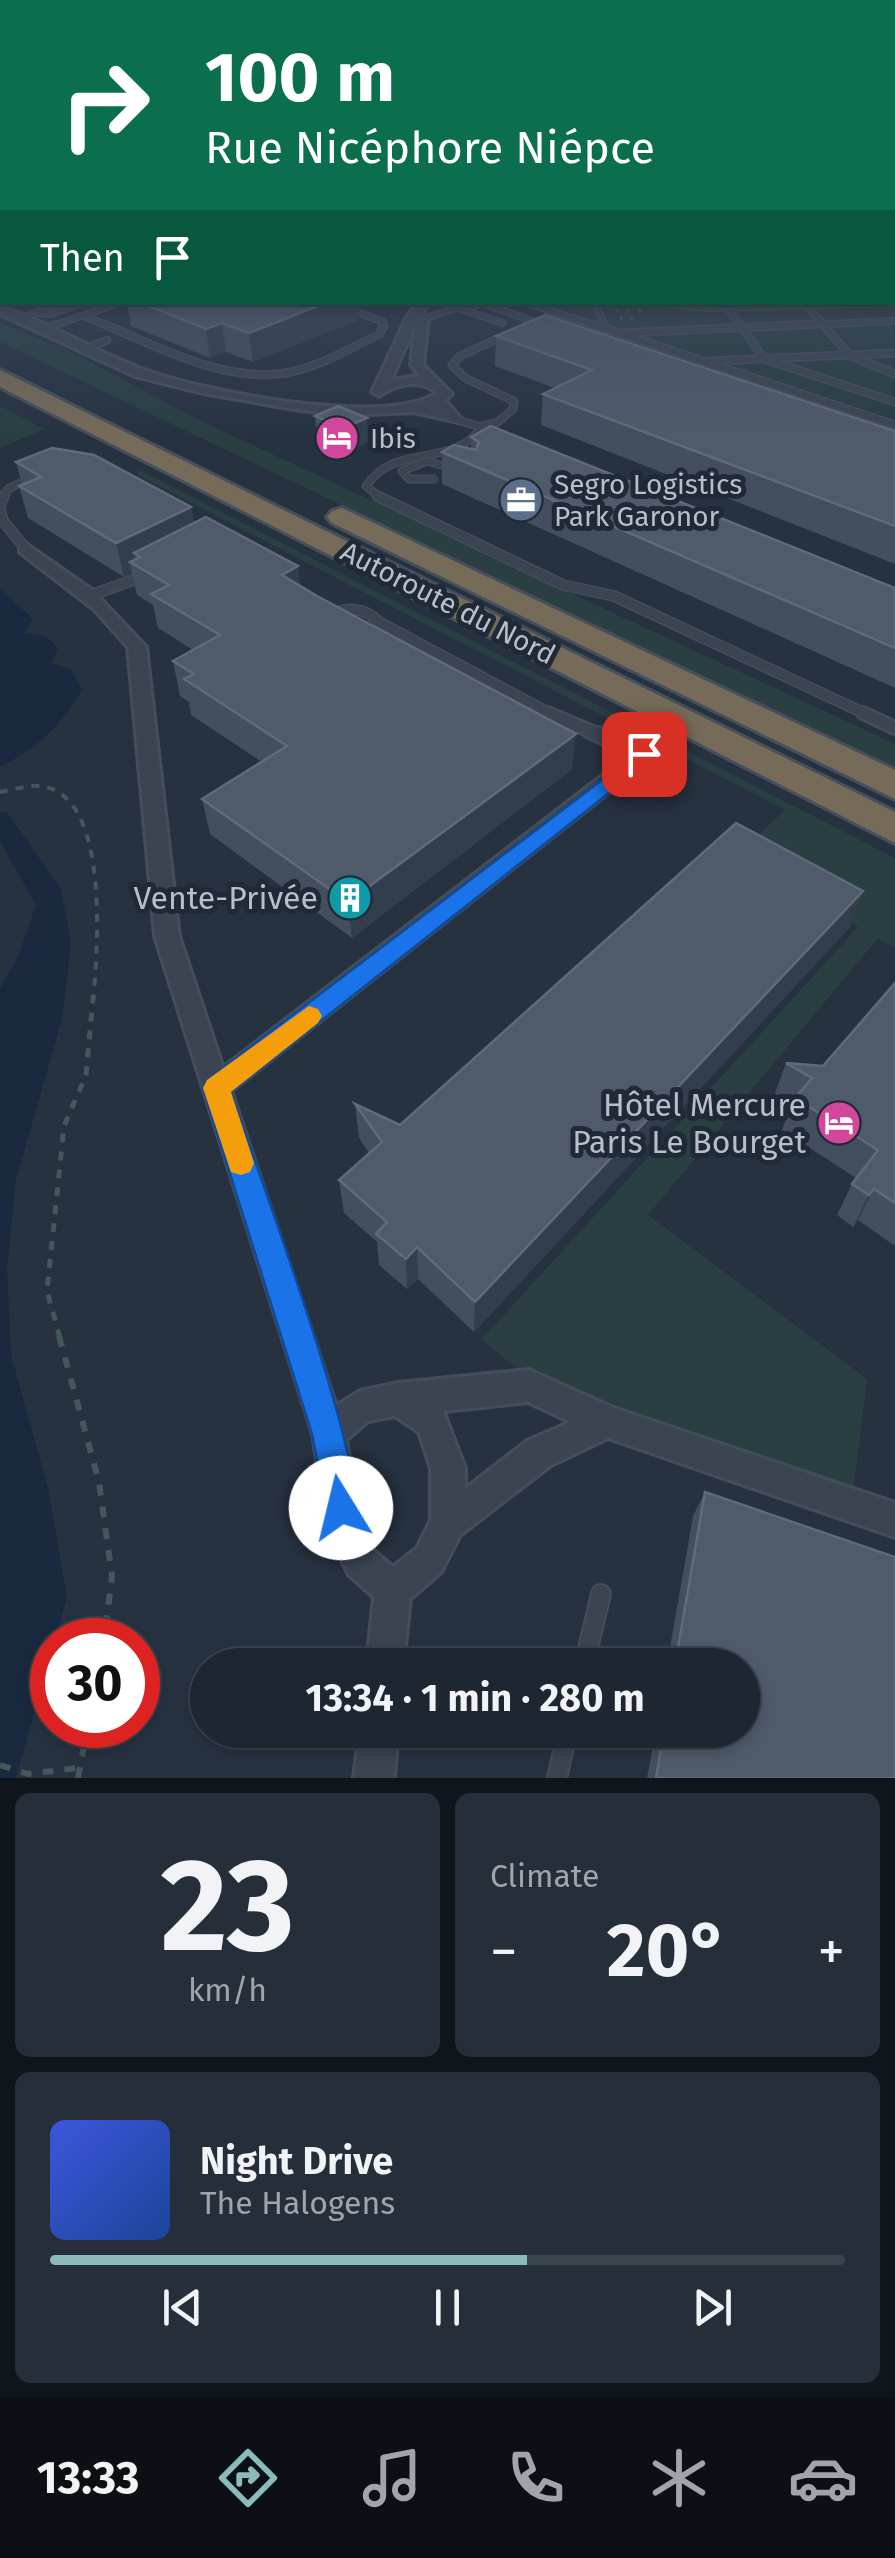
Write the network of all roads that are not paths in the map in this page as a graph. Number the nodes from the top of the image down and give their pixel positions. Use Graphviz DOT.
graph roads {
  1 [pos="53,305"];
  2 [pos="76,305"];
  3 [pos="114,305"];
  4 [pos="340,305"];
  5 [pos="449,305"];
  6 [pos="473,305"];
  7 [pos="491,305"];
  8 [pos="533,305"];
  9 [pos="596,305"];
  10 [pos="692,305"];
  11 [pos="746,305"];
  12 [pos="808,305"];
  13 [pos="728,308"];
  14 [pos="741,308"];
  15 [pos="461,309"];
  16 [pos="0,310"];
  17 [pos="421,312"];
  18 [pos="38,313"];
  19 [pos="84,316"];
  20 [pos="895,318"];
  21 [pos="503,323"];
  22 [pos="824,324"];
  23 [pos="7,328"];
  24 [pos="742,328"];
  25 [pos="606,330"];
  26 [pos="38,332"];
  27 [pos="617,333"];
  28 [pos="107,340"];
  29 [pos="84,350"];
  30 [pos="895,353"];
  31 [pos="849,354"];
  32 [pos="764,358"];
  33 [pos="701,361"];
  34 [pos="895,374"];
  35 [pos="0,377"];
  36 [pos="432,383"];
  37 [pos="380,392"];
  38 [pos="439,402"];
  39 [pos="895,402"];
  40 [pos="413,408"];
  41 [pos="343,409"];
  42 [pos="454,419"];
  43 [pos="894,422"];
  44 [pos="483,426"];
  45 [pos="492,432"];
  46 [pos="468,462"];
  47 [pos="46,472"];
  48 [pos="472,476"];
  49 [pos="0,506"];
  50 [pos="26,549"];
  51 [pos="167,566"];
  52 [pos="90,595"];
  53 [pos="324,623"];
  54 [pos="895,728"];
  55 [pos="592,732"];
  56 [pos="895,786"];
  57 [pos="895,829"];
  58 [pos="216,1088"];
  59 [pos="398,1399"];
  60 [pos="606,1422"];
  61 [pos="329,1434"];
  62 [pos="895,1520"];
  63 [pos="448,1522"];
  64 [pos="393,1590"];
  65 [pos="601,1594"];
  66 [pos="387,1648"];
  67 [pos="588,1648"];
  68 [pos="377,1748"];
  69 [pos="564,1748"];
  70 [pos="374,1778"];
  71 [pos="556,1778"];
  1 -- 18 [label="lane"];
  2 -- 18 [label="lane"];
  3 -- 19 [label="lane"];
  4 -- 19 [label="lane"];
  5 -- 15 [label="lane"];
  6 -- 15 [label="lane"];
  7 -- 44 [label="lane"];
  8 -- 25 [label="lane"];
  9 -- 25 [label="lane"];
  10 -- 13 [label="lane"];
  11 -- 14 [label="lane"];
  12 -- 14 [label="lane"];
  12 -- 22 [label="lane"];
  13 -- 14 [label="lane"];
  13 -- 24 [label="lane"];
  15 -- 17 [label="lane"];
  15 -- 21 [label="lane"];
  16 -- 23 [label="street"];
  17 -- 36 [label="street"];
  17 -- 37 [label="street"];
  18 -- 23 [label="lane"];
  19 -- 26 [label="lane"];
  20 -- 22 [label="lane"];
  22 -- 24 [label="lane"];
  22 -- 31 [label="lane"];
  23 -- 26 [label="street"];
  23 -- 56 [label="highway, Autoroute du Nord"];
  24 -- 27 [label="lane"];
  24 -- 32 [label="lane"];
  25 -- 27 [label="lane"];
  26 -- 29 [label="street"];
  27 -- 33 [label="lane"];
  28 -- 29 [label="lane"];
  29 -- 41 [label="street"];
  30 -- 31 [label="lane"];
  31 -- 32 [label="lane"];
  31 -- 34 [label="lane"];
  32 -- 33 [label="lane"];
  32 -- 39 [label="lane"];
  33 -- 43 [label="lane"];
  35 -- 57 [label="highway, Autoroute du Nord"];
  36 -- 37 [label="street"];
  36 -- 38 [label="street"];
  37 -- 40 [label="street"];
  37 -- 41 [label="street"];
  38 -- 40 [label="street"];
  38 -- 42 [label="street"];
  40 -- 41 [label="street"];
  40 -- 42 [label="street"];
  42 -- 44 [label="lane"];
  44 -- 45 [label="lane"];
  44 -- 54 [label="lane"];
  46 -- 48 [label="lane, bridge"];
  47 -- 49 [label="lane"];
  49 -- 50 [label="lane"];
  50 -- 52 [label="street"];
  51 -- 52 [label="lane"];
  52 -- 58 [label="street"];
  53 -- 55 [label="lane"];
  55 -- 58 [label="street"];
  58 -- 61 [label="street"];
  59 -- 60 [label="street"];
  59 -- 61 [label="street"];
  59 -- 63 [label="street"];
  60 -- 62 [label="street"];
  60 -- 63 [label="street"];
  61 -- 64 [label="street"];
  63 -- 64 [label="street"];
  64 -- 66 [label="street"];
  65 -- 67 [label="lane"];
  68 -- 70 [label="street"];
  69 -- 71 [label="lane"];
}
